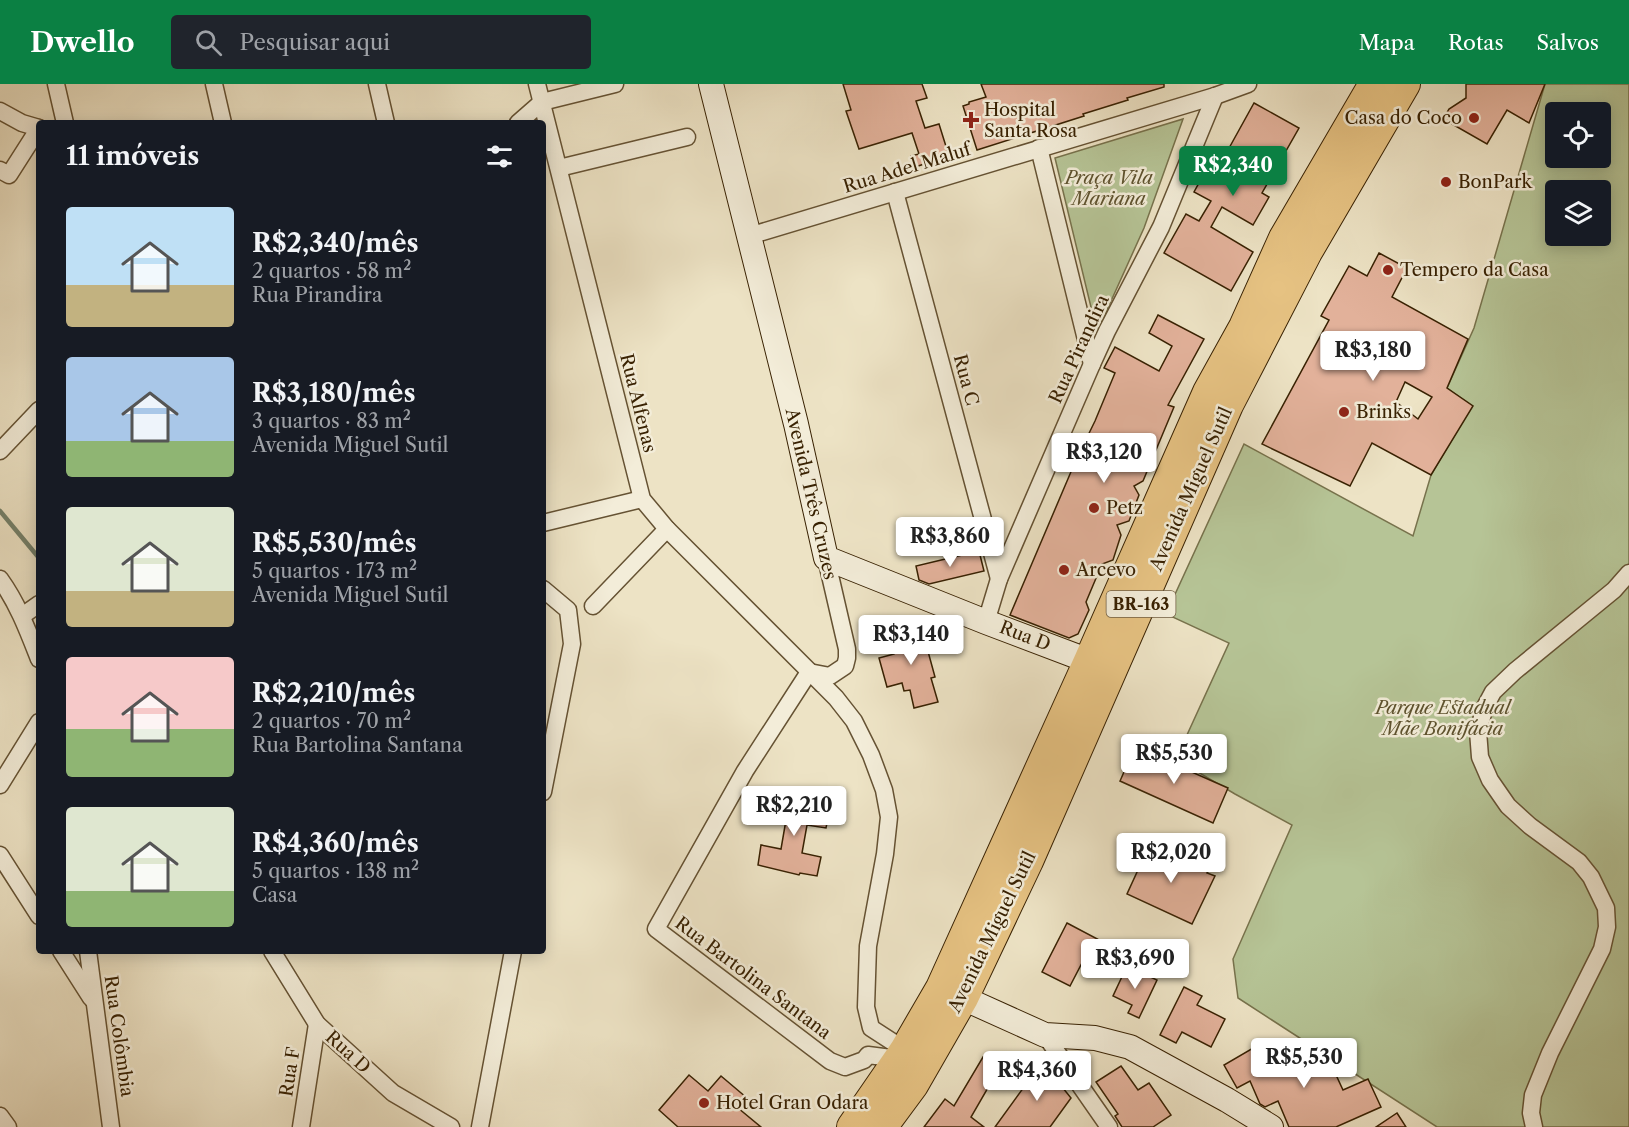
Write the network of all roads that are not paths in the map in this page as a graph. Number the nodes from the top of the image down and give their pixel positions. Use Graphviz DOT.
graph roads {
  1 [pos="56,84"];
  2 [pos="214,84"];
  3 [pos="377,84"];
  4 [pos="537,84"];
  5 [pos="615,84"];
  6 [pos="711,84"];
  7 [pos="1248,84"];
  8 [pos="1374,84"];
  9 [pos="1405,84"];
  10 [pos="1215,96"];
  11 [pos="542,102"];
  12 [pos="0,111"];
  13 [pos="64,120"];
  14 [pos="222,120"];
  15 [pos="385,120"];
  16 [pos="521,120"];
  17 [pos="36,127"];
  18 [pos="36,132"];
  19 [pos="687,137"];
  20 [pos="1039,148"];
  21 [pos="559,168"];
  22 [pos="3,177"];
  23 [pos="895,192"];
  24 [pos="749,236"];
  25 [pos="1092,364"];
  26 [pos="36,413"];
  27 [pos="0,451"];
  28 [pos="642,499"];
  29 [pos="546,522"];
  30 [pos="667,529"];
  31 [pos="826,558"];
  32 [pos="1629,573"];
  33 [pos="0,579"];
  34 [pos="999,579"];
  35 [pos="546,592"];
  36 [pos="36,606"];
  37 [pos="593,606"];
  38 [pos="22,616"];
  39 [pos="986,622"];
  40 [pos="36,651"];
  41 [pos="1089,661"];
  42 [pos="809,672"];
  43 [pos="36,727"];
  44 [pos="546,777"];
  45 [pos="0,785"];
  46 [pos="0,855"];
  47 [pos="36,911"];
  48 [pos="63,954"];
  49 [pos="88,954"];
  50 [pos="274,954"];
  51 [pos="512,954"];
  52 [pos="963,998"];
  53 [pos="95,1003"];
  54 [pos="317,1024"];
  55 [pos="872,1028"];
  56 [pos="1045,1035"];
  57 [pos="902,1054"];
  58 [pos="868,1055"];
  59 [pos="0,1116"];
  60 [pos="8,1127"];
  61 [pos="111,1127"];
  62 [pos="301,1127"];
  63 [pos="451,1127"];
  64 [pos="480,1127"];
  65 [pos="852,1127"];
  66 [pos="882,1127"];
  67 [pos="1110,1127"];
  68 [pos="1271,1127"];
  69 [pos="1534,1127"];
  1 -- 13 [label="street"];
  2 -- 14 [label="street"];
  3 -- 15 [label="street"];
  4 -- 11 [label="street, Rua Alfenas"];
  5 -- 11 [label="street"];
  6 -- 24 [label="street, Avenida Três Cruzes"];
  7 -- 10 [label="street, Rua Adel Maluf"];
  8 -- 41 [label="highway, Avenida Miguel Sutil / BR-163"];
  9 -- 52 [label="highway, Avenida Miguel Sutil / BR-163"];
  10 -- 20 [label="street, Rua Adel Maluf"];
  10 -- 25 [label="street, Rua Pirandira"];
  11 -- 16 [label="street"];
  11 -- 21 [label="street, Rua Alfenas"];
  12 -- 17 [label="street"];
  18 -- 22 [label="street"];
  19 -- 21 [label="street"];
  20 -- 23 [label="street, Rua Adel Maluf"];
  20 -- 25 [label="street"];
  21 -- 28 [label="street, Rua Alfenas"];
  23 -- 24 [label="street, Rua Adel Maluf"];
  23 -- 34 [label="street, Rua C"];
  24 -- 31 [label="street, Avenida Três Cruzes"];
  25 -- 34 [label="street, Rua Pirandira"];
  26 -- 27 [label="street"];
  28 -- 29 [label="street"];
  28 -- 30 [label="street, Rua Alfenas"];
  30 -- 37 [label="street"];
  30 -- 42 [label="street, Rua Alfenas"];
  31 -- 39 [label="street, Rua D"];
  31 -- 42 [label="street, Avenida Três Cruzes"];
  32 -- 69 [label="street"];
  33 -- 38 [label="street"];
  34 -- 39 [label="street, Rua Pirandira"];
  35 -- 44 [label="street"];
  36 -- 38 [label="street"];
  38 -- 40 [label="street"];
  39 -- 41 [label="street, Rua D"];
  41 -- 57 [label="highway, Avenida Miguel Sutil / BR-163"];
  42 -- 55 [label="street"];
  42 -- 58 [label="street, Rua Bartolina Santana"];
  43 -- 45 [label="street"];
  46 -- 47 [label="street"];
  48 -- 53 [label="street"];
  49 -- 53 [label="street, Rua Colômbia"];
  50 -- 54 [label="street, Rua D"];
  51 -- 64 [label="street"];
  52 -- 56 [label="street"];
  52 -- 66 [label="highway, Avenida Miguel Sutil / BR-163"];
  53 -- 61 [label="street, Rua Colômbia"];
  54 -- 62 [label="street, Rua F"];
  54 -- 63 [label="street, Rua D"];
  55 -- 57 [label="street"];
  55 -- 58 [label="street"];
  56 -- 67 [label="street"];
  56 -- 68 [label="street"];
  57 -- 58 [label="street, Rua Bartolina Santana"];
  57 -- 65 [label="highway, Avenida Miguel Sutil / BR-163"];
  59 -- 60 [label="street"];
}
